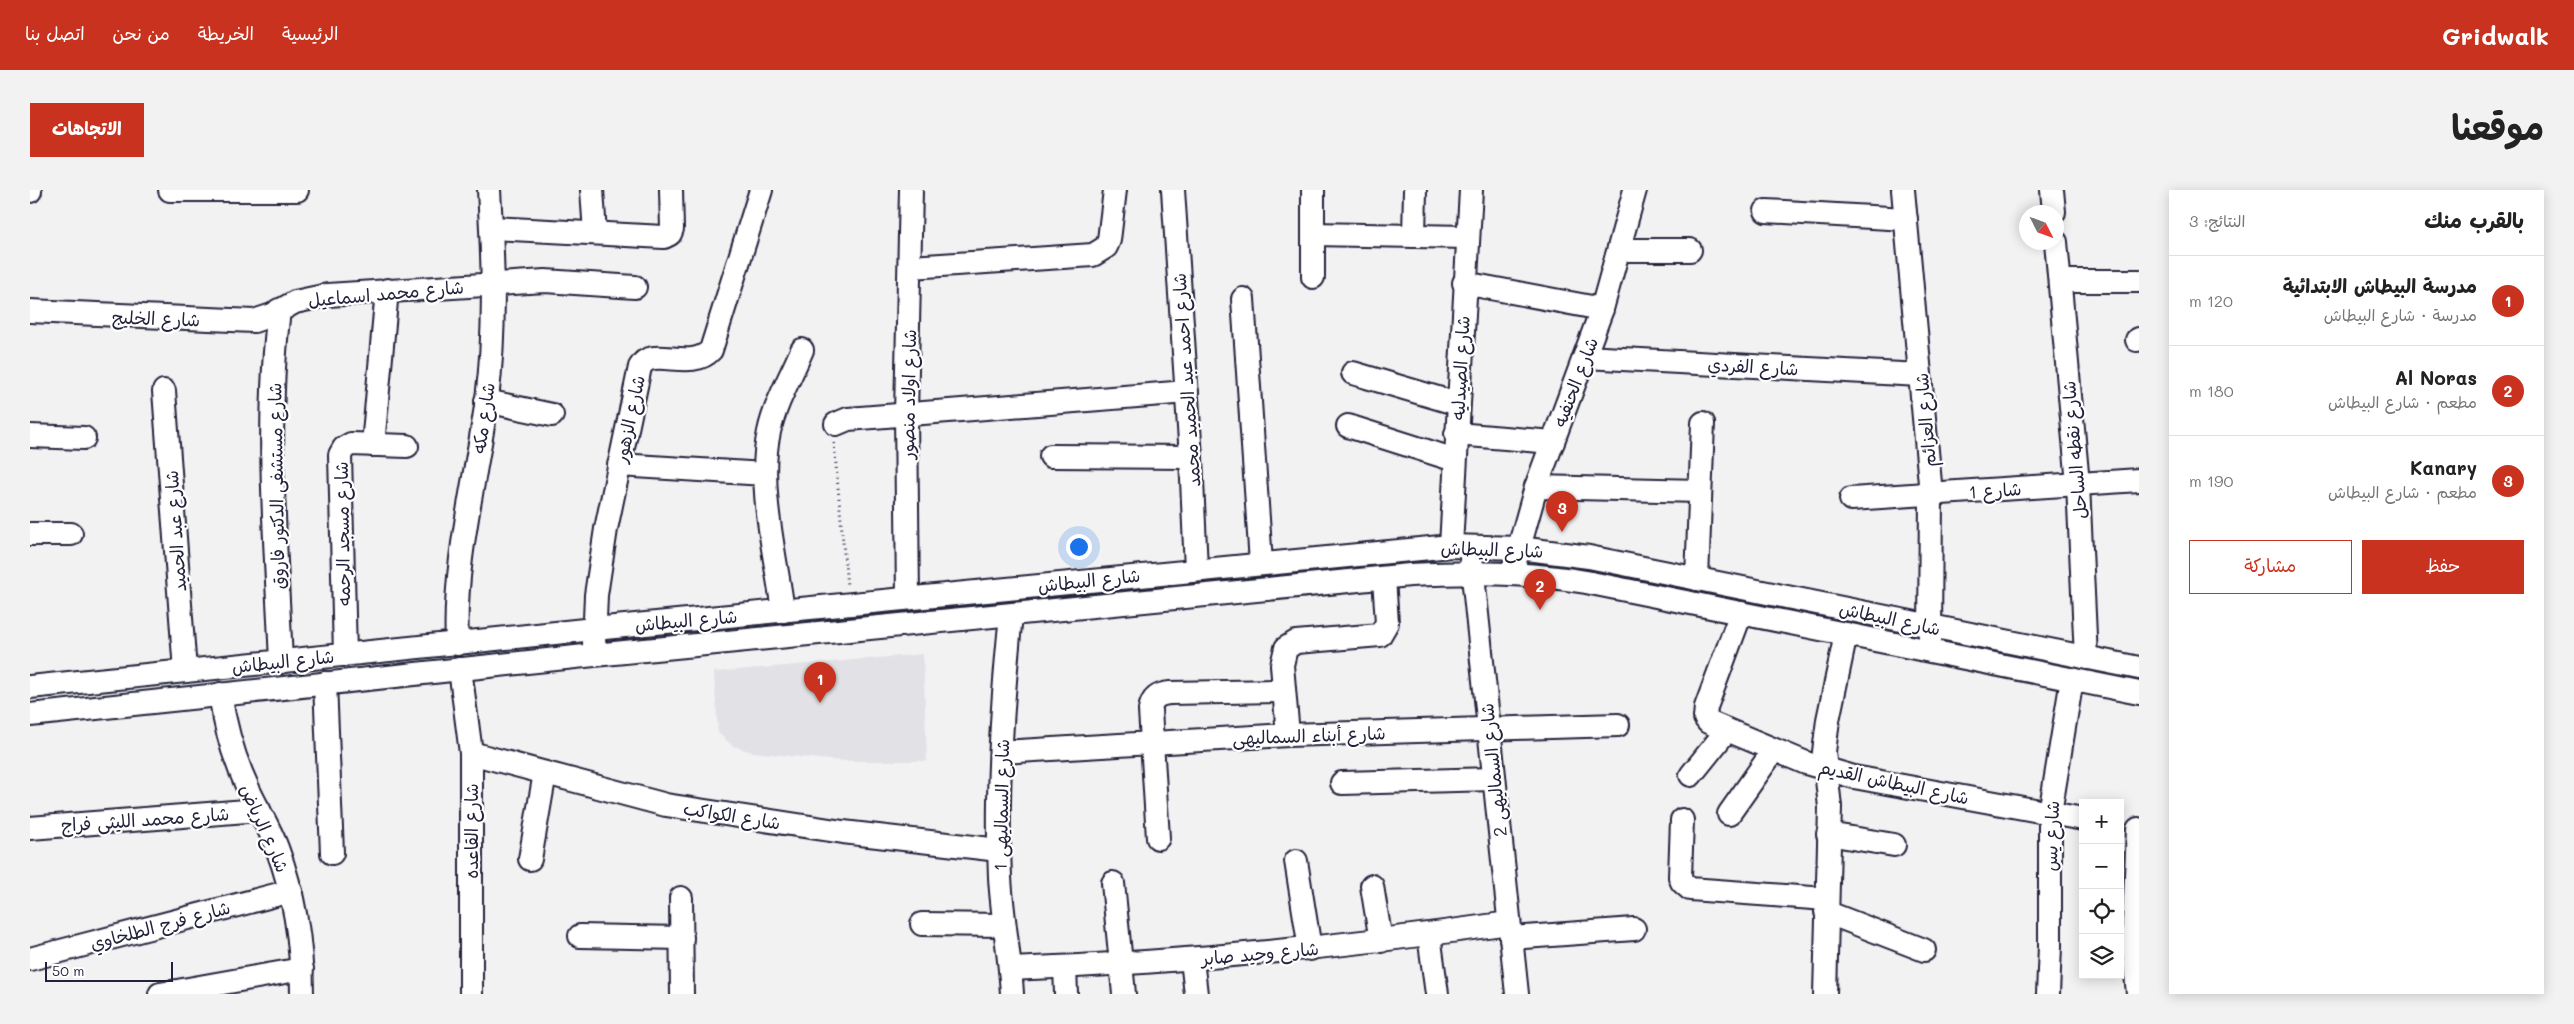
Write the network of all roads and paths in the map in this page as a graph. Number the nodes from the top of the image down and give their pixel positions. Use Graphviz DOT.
graph roads {
  1 [pos="170,190"];
  2 [pos="297,190"];
  3 [pos="490,190"];
  4 [pos="592,190"];
  5 [pos="671,190"];
  6 [pos="760,190"];
  7 [pos="911,190"];
  8 [pos="1114,190"];
  9 [pos="1173,190"];
  10 [pos="1313,190"];
  11 [pos="1415,190"];
  12 [pos="1471,190"];
  13 [pos="1635,190"];
  14 [pos="1904,190"];
  15 [pos="2052,190"];
  16 [pos="2053,205"];
  17 [pos="1766,211"];
  18 [pos="1906,219"];
  19 [pos="492,228"];
  20 [pos="595,234"];
  21 [pos="1313,234"];
  22 [pos="1414,236"];
  23 [pos="1467,237"];
  24 [pos="1619,250"];
  25 [pos="1690,250"];
  26 [pos="2057,250"];
  27 [pos="911,267"];
  28 [pos="1313,277"];
  29 [pos="2060,281"];
  30 [pos="2139,281"];
  31 [pos="494,283"];
  32 [pos="1464,283"];
  33 [pos="635,287"];
  34 [pos="387,290"];
  35 [pos="1243,299"];
  36 [pos="1602,309"];
  37 [pos="280,310"];
  38 [pos="30,311"];
  39 [pos="802,350"];
  40 [pos="1585,357"];
  41 [pos="1353,373"];
  42 [pos="1920,375"];
  43 [pos="164,391"];
  44 [pos="1187,392"];
  45 [pos="486,400"];
  46 [pos="1458,404"];
  47 [pos="906,414"];
  48 [pos="552,415"];
  49 [pos="1703,423"];
  50 [pos="836,424"];
  51 [pos="1348,426"];
  52 [pos="1456,434"];
  53 [pos="30,436"];
  54 [pos="84,438"];
  55 [pos="1553,442"];
  56 [pos="373,445"];
  57 [pos="407,446"];
  58 [pos="1051,456"];
  59 [pos="1191,457"];
  60 [pos="1455,460"];
  61 [pos="619,465"];
  62 [pos="765,474"];
  63 [pos="2139,480"];
  64 [pos="2078,484"];
  65 [pos="1536,487"];
  66 [pos="1700,491"];
  67 [pos="1931,494"];
  68 [pos="1851,499"];
  69 [pos="30,534"];
  70 [pos="72,534"];
  71 [pos="1461,546"];
  72 [pos="1519,548"];
  73 [pos="1261,564"];
  74 [pos="1186,571"];
  75 [pos="1472,572"];
  76 [pos="1513,573"];
  77 [pos="1384,578"];
  78 [pos="1697,578"];
  79 [pos="908,598"];
  80 [pos="1176,599"];
  81 [pos="849,604"];
  82 [pos="783,611"];
  83 [pos="1741,613"];
  84 [pos="1011,615"];
  85 [pos="1931,626"];
  86 [pos="594,629"];
  87 [pos="1846,634"];
  88 [pos="456,644"];
  89 [pos="1930,651"];
  90 [pos="345,654"];
  91 [pos="594,655"];
  92 [pos="2086,658"];
  93 [pos="281,662"];
  94 [pos="2139,668"];
  95 [pos="460,669"];
  96 [pos="185,672"];
  97 [pos="2072,679"];
  98 [pos="325,683"];
  99 [pos="30,687"];
  100 [pos="1284,691"];
  101 [pos="2139,693"];
  102 [pos="220,694"];
  103 [pos="30,714"];
  104 [pos="1618,725"];
  105 [pos="1488,728"];
  106 [pos="1727,730"];
  107 [pos="1288,735"];
  108 [pos="1151,742"];
  109 [pos="1774,750"];
  110 [pos="471,752"];
  111 [pos="1001,752"];
  112 [pos="1825,770"];
  113 [pos="545,773"];
  114 [pos="1691,775"];
  115 [pos="1494,779"];
  116 [pos="1342,783"];
  117 [pos="259,810"];
  118 [pos="2050,813"];
  119 [pos="1729,814"];
  120 [pos="2079,818"];
  121 [pos="1682,820"];
  122 [pos="2124,826"];
  123 [pos="30,828"];
  124 [pos="2139,829"];
  125 [pos="1828,834"];
  126 [pos="1158,838"];
  127 [pos="1894,845"];
  128 [pos="999,850"];
  129 [pos="332,853"];
  130 [pos="530,859"];
  131 [pos="1296,861"];
  132 [pos="1113,883"];
  133 [pos="1372,886"];
  134 [pos="291,891"];
  135 [pos="681,898"];
  136 [pos="2136,904"];
  137 [pos="1826,906"];
  138 [pos="922,924"];
  139 [pos="1004,925"];
  140 [pos="1634,929"];
  141 [pos="1510,931"];
  142 [pos="1429,935"];
  143 [pos="580,936"];
  144 [pos="682,938"];
  145 [pos="1381,941"];
  146 [pos="1310,949"];
  147 [pos="1924,950"];
  148 [pos="30,959"];
  149 [pos="1192,960"];
  150 [pos="1121,964"];
  151 [pos="1065,967"];
  152 [pos="302,969"];
  153 [pos="1010,969"];
  154 [pos="160,994"];
  155 [pos="302,994"];
  156 [pos="471,994"];
  157 [pos="682,994"];
  158 [pos="1012,994"];
  159 [pos="1066,994"];
  160 [pos="1124,994"];
  161 [pos="1196,994"];
  162 [pos="1437,994"];
  163 [pos="1516,994"];
  164 [pos="1825,994"];
  165 [pos="2048,994"];
  166 [pos="2138,994"];
  1 -- 2 [label="street"];
  3 -- 19 [label="street, شارع مكه"];
  4 -- 20 [label="street"];
  5 -- 20 [label="street"];
  6 -- 61 [label="street, شارع الزهور"];
  7 -- 27 [label="street, شارع اولاد منصور"];
  8 -- 27 [label="street"];
  9 -- 44 [label="street, شارع احمد عبد الحميد محمد"];
  10 -- 21 [label="street"];
  11 -- 22 [label="street"];
  12 -- 23 [label="street, شارع الصيدليه"];
  13 -- 24 [label="street, شارع الحنفيه"];
  14 -- 18 [label="street, شارع العزائم"];
  15 -- 16 [label="street"];
  17 -- 18 [label="street"];
  18 -- 42 [label="street, شارع العزائم"];
  19 -- 20 [label="street"];
  19 -- 31 [label="street, شارع مكه"];
  21 -- 22 [label="street"];
  21 -- 28 [label="street"];
  22 -- 23 [label="street"];
  23 -- 32 [label="street, شارع الصيدليه"];
  24 -- 25 [label="street"];
  24 -- 36 [label="street, شارع الحنفيه"];
  26 -- 29 [label="street, شارع نقطه الساحل"];
  27 -- 47 [label="street, شارع اولاد منصور"];
  29 -- 30 [label="street"];
  29 -- 64 [label="street, شارع نقطه الساحل"];
  31 -- 33 [label="street, شارع محمد اسماعيل"];
  31 -- 34 [label="street, شارع محمد اسماعيل"];
  31 -- 45 [label="street, شارع مكه"];
  32 -- 36 [label="street"];
  32 -- 46 [label="street, شارع الصيدليه"];
  34 -- 37 [label="street, شارع محمد اسماعيل"];
  34 -- 56 [label="street"];
  35 -- 73 [label="street"];
  36 -- 40 [label="street, شارع الحنفيه"];
  37 -- 38 [label="street, شارع الخليج"];
  37 -- 93 [label="street, شارع مستشفى الدكتور فاروق"];
  39 -- 62 [label="street"];
  40 -- 42 [label="street, شارع الفردي"];
  40 -- 55 [label="street, شارع الحنفيه"];
  41 -- 46 [label="street"];
  42 -- 67 [label="street, شارع العزائم"];
  43 -- 96 [label="street, شارع عبد الحميد"];
  44 -- 47 [label="street"];
  44 -- 59 [label="street, شارع احمد عبد الحميد محمد"];
  45 -- 48 [label="street"];
  45 -- 88 [label="street, شارع مكه"];
  46 -- 52 [label="street, شارع الصيدليه"];
  47 -- 50 [label="street"];
  47 -- 79 [label="street, شارع اولاد منصور"];
  49 -- 66 [label="street"];
  50 -- 81 [label="path"];
  51 -- 60 [label="street"];
  52 -- 55 [label="street"];
  52 -- 60 [label="street, شارع الصيدليه"];
  53 -- 54 [label="street"];
  55 -- 65 [label="street, شارع الحنفيه"];
  56 -- 57 [label="street, شارع مسجد الرحمه"];
  56 -- 90 [label="street, شارع مسجد الرحمه"];
  58 -- 59 [label="street"];
  59 -- 74 [label="street, شارع احمد عبد الحميد محمد"];
  60 -- 71 [label="street, شارع الصيدليه"];
  61 -- 62 [label="street"];
  61 -- 86 [label="street, شارع الزهور"];
  62 -- 82 [label="street"];
  63 -- 64 [label="street, شارع 1"];
  64 -- 67 [label="street, شارع 1"];
  64 -- 92 [label="street, شارع نقطه الساحل"];
  65 -- 66 [label="street"];
  65 -- 72 [label="street, شارع الحنفيه"];
  66 -- 78 [label="street"];
  67 -- 68 [label="street, شارع 1"];
  67 -- 85 [label="street, شارع العزائم"];
  69 -- 70 [label="street"];
  71 -- 72 [label="street, شارع البيطاش"];
  71 -- 73 [label="street, شارع البيطاش"];
  71 -- 75 [label="street, شارع السماليهى 2"];
  72 -- 76 [label="street, شارع الحنفيه"];
  72 -- 78 [label="street, شارع البيطاش"];
  73 -- 74 [label="street, شارع البيطاش"];
  74 -- 79 [label="street, شارع البيطاش"];
  74 -- 80 [label="street, شارع احمد عبد الحميد محمد"];
  75 -- 76 [label="street, شارع البيطاش"];
  75 -- 77 [label="street, شارع البيطاش"];
  75 -- 105 [label="street, شارع السماليهى 2"];
  76 -- 83 [label="street, شارع البيطاش"];
  77 -- 80 [label="street, شارع البيطاش"];
  77 -- 100 [label="street"];
  78 -- 85 [label="street, شارع البيطاش"];
  79 -- 81 [label="street, شارع البيطاش"];
  80 -- 84 [label="street, شارع البيطاش"];
  81 -- 82 [label="street, شارع البيطاش"];
  82 -- 86 [label="street, شارع البيطاش"];
  83 -- 87 [label="street, شارع البيطاش"];
  83 -- 106 [label="street, شارع البيطاش القديم"];
  84 -- 91 [label="street, شارع البيطاش"];
  84 -- 111 [label="street, شارع السماليهى 1"];
  85 -- 89 [label="street, شارع العزائم"];
  85 -- 92 [label="street, شارع البيطاش"];
  86 -- 88 [label="street, شارع البيطاش"];
  86 -- 91 [label="street, شارع الزهور"];
  87 -- 89 [label="street, شارع البيطاش"];
  87 -- 112 [label="street"];
  88 -- 90 [label="street, شارع البيطاش"];
  89 -- 97 [label="street, شارع البيطاش"];
  90 -- 93 [label="street, شارع البيطاش"];
  91 -- 95 [label="street, شارع البيطاش"];
  92 -- 94 [label="street, شارع البيطاش"];
  93 -- 96 [label="street, شارع البيطاش"];
  95 -- 98 [label="street, شارع البيطاش"];
  95 -- 110 [label="street, شارع القاعده"];
  96 -- 99 [label="street, شارع البيطاش"];
  97 -- 101 [label="street, شارع البيطاش"];
  97 -- 118 [label="street, شارع يس"];
  98 -- 102 [label="street, شارع البيطاش"];
  98 -- 129 [label="street"];
  100 -- 107 [label="street"];
  100 -- 108 [label="street"];
  102 -- 103 [label="street, شارع البيطاش"];
  102 -- 117 [label="street, شارع الرياض"];
  104 -- 105 [label="street, شارع أبناء السماليهى"];
  105 -- 107 [label="street, شارع أبناء السماليهى"];
  105 -- 115 [label="street, شارع السماليهى 2"];
  106 -- 109 [label="street, شارع البيطاش القديم"];
  106 -- 114 [label="street"];
  107 -- 108 [label="street, شارع أبناء السماليهى"];
  108 -- 111 [label="street, شارع أبناء السماليهى"];
  108 -- 126 [label="street"];
  109 -- 112 [label="street, شارع البيطاش القديم"];
  109 -- 119 [label="street"];
  110 -- 113 [label="street, شارع الكواكب"];
  110 -- 156 [label="street, شارع القاعده"];
  111 -- 128 [label="street, شارع السماليهى 1"];
  112 -- 118 [label="street, شارع البيطاش القديم"];
  112 -- 125 [label="street"];
  113 -- 128 [label="street, شارع الكواكب"];
  113 -- 130 [label="street"];
  115 -- 116 [label="street"];
  115 -- 141 [label="street, شارع السماليهى 2"];
  117 -- 123 [label="street, شارع محمد الليثى فراج"];
  117 -- 134 [label="street, شارع الرياض"];
  118 -- 120 [label="street, شارع البيطاش القديم"];
  118 -- 165 [label="street, شارع يس"];
  121 -- 137 [label="street"];
  122 -- 124 [label="street"];
  124 -- 136 [label="street"];
  125 -- 127 [label="street"];
  125 -- 137 [label="street"];
  128 -- 139 [label="street, شارع السماليهى 1"];
  131 -- 146 [label="street"];
  132 -- 150 [label="street"];
  133 -- 145 [label="street"];
  134 -- 148 [label="street, شارع فرج الطلخاوي"];
  134 -- 152 [label="street, شارع الرياض"];
  135 -- 144 [label="street"];
  136 -- 166 [label="street"];
  137 -- 147 [label="street"];
  137 -- 164 [label="street"];
  138 -- 139 [label="street"];
  139 -- 153 [label="street, شارع السماليهى 1"];
  140 -- 141 [label="street, شارع وحيد صابر"];
  141 -- 142 [label="street, شارع وحيد صابر"];
  141 -- 163 [label="street, شارع السماليهى 2"];
  142 -- 145 [label="street, شارع وحيد صابر"];
  142 -- 162 [label="street"];
  143 -- 144 [label="street"];
  144 -- 157 [label="street"];
  145 -- 146 [label="street, شارع وحيد صابر"];
  146 -- 149 [label="street, شارع وحيد صابر"];
  149 -- 150 [label="street, شارع وحيد صابر"];
  149 -- 161 [label="street"];
  150 -- 151 [label="street, شارع وحيد صابر"];
  150 -- 160 [label="street"];
  151 -- 153 [label="street, شارع وحيد صابر"];
  151 -- 159 [label="street"];
  152 -- 154 [label="street"];
  152 -- 155 [label="street, شارع الرياض"];
  153 -- 158 [label="street, شارع السماليهى 1"];
}
